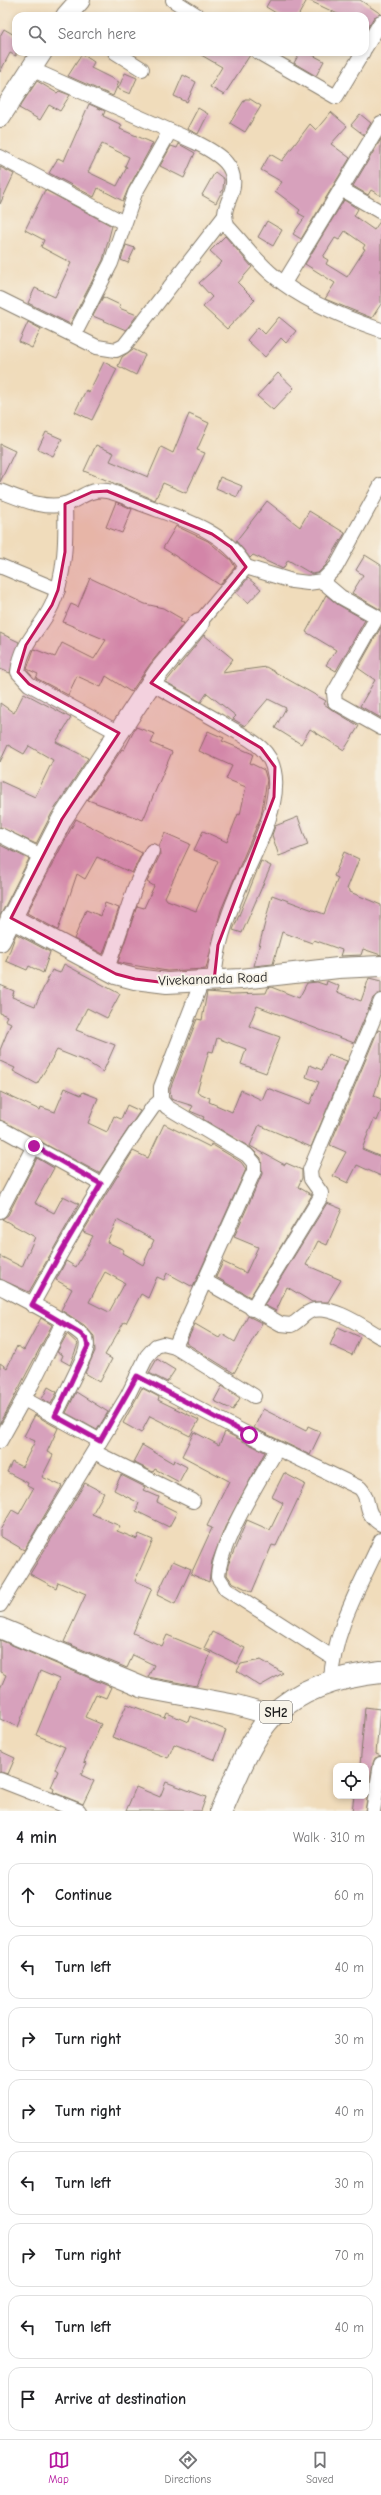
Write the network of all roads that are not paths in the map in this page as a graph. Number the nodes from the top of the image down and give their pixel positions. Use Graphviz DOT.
graph roads {
  1 [pos="80,0"];
  2 [pos="173,0"];
  3 [pos="70,12"];
  4 [pos="192,12"];
  5 [pos="381,22"];
  6 [pos="369,42"];
  7 [pos="39,56"];
  8 [pos="121,56"];
  9 [pos="265,56"];
  10 [pos="361,56"];
  11 [pos="31,69"];
  12 [pos="142,69"];
  13 [pos="0,117"];
  14 [pos="381,123"];
  15 [pos="170,131"];
  16 [pos="0,157"];
  17 [pos="340,189"];
  18 [pos="381,212"];
  19 [pos="224,217"];
  20 [pos="124,223"];
  21 [pos="284,283"];
  22 [pos="0,299"];
  23 [pos="381,330"];
  24 [pos="74,335"];
  25 [pos="381,484"];
  26 [pos="0,491"];
  27 [pos="65,504"];
  28 [pos="0,566"];
  29 [pos="246,567"];
  30 [pos="322,581"];
  31 [pos="58,590"];
  32 [pos="199,623"];
  33 [pos="151,683"];
  34 [pos="381,728"];
  35 [pos="118,733"];
  36 [pos="0,835"];
  37 [pos="152,851"];
  38 [pos="42,856"];
  39 [pos="11,918"];
  40 [pos="0,941"];
  41 [pos="381,966"];
  42 [pos="107,969"];
  43 [pos="208,981"];
  44 [pos="381,1001"];
  45 [pos="161,1100"];
  46 [pos="0,1128"];
  47 [pos="34,1146"];
  48 [pos="101,1184"];
  49 [pos="0,1211"];
  50 [pos="205,1280"];
  51 [pos="0,1287"];
  52 [pos="32,1305"];
  53 [pos="252,1309"];
  54 [pos="62,1322"];
  55 [pos="381,1337"];
  56 [pos="175,1347"];
  57 [pos="137,1376"];
  58 [pos="254,1396"];
  59 [pos="24,1398"];
  60 [pos="55,1416"];
  61 [pos="0,1441"];
  62 [pos="97,1446"];
  63 [pos="277,1449"];
  64 [pos="193,1501"];
  65 [pos="381,1524"];
  66 [pos="381,1540"];
  67 [pos="0,1605"];
  68 [pos="0,1628"];
  69 [pos="332,1657"];
  70 [pos="381,1672"];
  71 [pos="331,1680"];
  72 [pos="272,1716"];
  73 [pos="381,1764"];
  74 [pos="0,1780"];
  75 [pos="79,1811"];
  76 [pos="221,1811"];
  77 [pos="373,1811"];
  1 -- 3 [label="street"];
  2 -- 4 [label="street"];
  5 -- 6 [label="street"];
  7 -- 11 [label="street"];
  8 -- 12 [label="street"];
  9 -- 10 [label="street"];
  11 -- 13 [label="street"];
  11 -- 15 [label="street"];
  14 -- 17 [label="street"];
  15 -- 19 [label="street"];
  15 -- 20 [label="street"];
  16 -- 20 [label="street"];
  17 -- 18 [label="street"];
  17 -- 21 [label="street"];
  19 -- 21 [label="street"];
  19 -- 24 [label="street"];
  20 -- 24 [label="street"];
  21 -- 23 [label="street"];
  22 -- 24 [label="street"];
  25 -- 30 [label="street"];
  26 -- 27 [label="street"];
  27 -- 29 [label="street"];
  27 -- 31 [label="street"];
  28 -- 31 [label="street"];
  29 -- 30 [label="street"];
  29 -- 32 [label="street"];
  30 -- 34 [label="street"];
  31 -- 35 [label="street"];
  32 -- 33 [label="street"];
  33 -- 35 [label="street"];
  33 -- 43 [label="street"];
  35 -- 38 [label="street"];
  36 -- 38 [label="street"];
  37 -- 42 [label="street"];
  38 -- 39 [label="street"];
  39 -- 40 [label="street"];
  39 -- 42 [label="street, Vivekananda Road"];
  41 -- 43 [label="street, Vivekananda Road"];
  42 -- 43 [label="street, Vivekananda Road"];
  43 -- 45 [label="street"];
  44 -- 53 [label="street"];
  45 -- 48 [label="street"];
  45 -- 50 [label="street"];
  46 -- 47 [label="street"];
  47 -- 48 [label="street"];
  47 -- 49 [label="street"];
  48 -- 52 [label="street"];
  50 -- 53 [label="street"];
  50 -- 56 [label="street"];
  51 -- 52 [label="street"];
  52 -- 54 [label="street"];
  53 -- 55 [label="street"];
  54 -- 59 [label="street"];
  54 -- 60 [label="street"];
  56 -- 57 [label="street"];
  56 -- 58 [label="street"];
  57 -- 62 [label="street"];
  57 -- 63 [label="street"];
  59 -- 60 [label="street"];
  59 -- 61 [label="street"];
  60 -- 62 [label="street"];
  62 -- 64 [label="street"];
  62 -- 67 [label="street"];
  63 -- 65 [label="street"];
  63 -- 69 [label="street"];
  66 -- 69 [label="street"];
  68 -- 72 [label="street"];
  69 -- 71 [label="street"];
  70 -- 71 [label="main road, SH2"];
  71 -- 72 [label="main road, SH2"];
  72 -- 76 [label="main road, SH2"];
  73 -- 77 [label="street"];
  74 -- 75 [label="street"];
}
